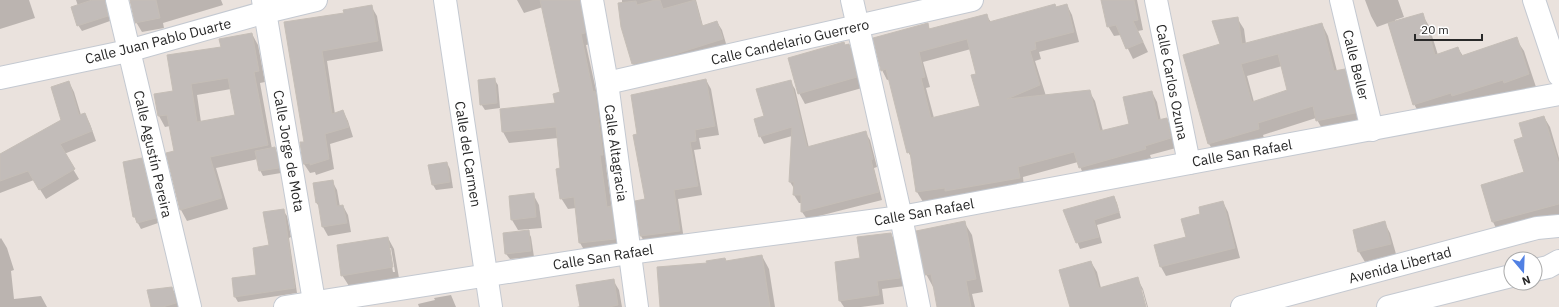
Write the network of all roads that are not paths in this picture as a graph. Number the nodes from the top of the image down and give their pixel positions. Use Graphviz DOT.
graph roads {
  1 [pos="117,0"];
  2 [pos="316,0"];
  3 [pos="445,0"];
  4 [pos="592,0"];
  5 [pos="852,0"];
  6 [pos="972,0"];
  7 [pos="1156,0"];
  8 [pos="1341,0"];
  9 [pos="1534,0"];
  10 [pos="265,6"];
  11 [pos="857,27"];
  12 [pos="128,51"];
  13 [pos="1559,75"];
  14 [pos="0,78"];
  15 [pos="607,83"];
  16 [pos="1559,94"];
  17 [pos="1372,130"];
  18 [pos="1189,163"];
  19 [pos="901,217"];
  20 [pos="1559,226"];
  21 [pos="630,253"];
  22 [pos="1559,260"];
  23 [pos="1543,268"];
  24 [pos="486,275"];
  25 [pos="1503,278"];
  26 [pos="315,305"];
  27 [pos="190,307"];
  28 [pos="285,307"];
  29 [pos="491,307"];
  30 [pos="637,307"];
  31 [pos="919,307"];
  32 [pos="1242,307"];
  33 [pos="1388,307"];
  1 -- 12 [label="street, Calle Agustín Pereira"];
  2 -- 10 [label="street, Calle Juan Pablo Duarte"];
  3 -- 24 [label="street, Calle del Carmen"];
  4 -- 15 [label="street, Calle Altagracia"];
  5 -- 11 [label="street"];
  6 -- 11 [label="street, Calle Candelario Guerrero"];
  7 -- 18 [label="street, Calle Carlos Ozuna"];
  8 -- 17 [label="street, Calle Beller"];
  9 -- 13 [label="street"];
  10 -- 12 [label="street, Calle Juan Pablo Duarte"];
  10 -- 26 [label="street, Calle Jorge de Mota"];
  11 -- 15 [label="street, Calle Candelario Guerrero"];
  11 -- 19 [label="street"];
  12 -- 14 [label="street, Calle Juan Pablo Duarte"];
  12 -- 27 [label="street, Calle Agustín Pereira"];
  15 -- 21 [label="street, Calle Altagracia"];
  16 -- 17 [label="street, Calle San Rafael"];
  17 -- 18 [label="street, Calle San Rafael"];
  18 -- 19 [label="street, Calle San Rafael"];
  19 -- 21 [label="street, Calle San Rafael"];
  19 -- 31 [label="street"];
  20 -- 32 [label="street, Avenida Libertad"];
  21 -- 24 [label="street, Calle San Rafael"];
  21 -- 30 [label="street, Calle Altagracia"];
  22 -- 23 [label="street"];
  24 -- 26 [label="street, Calle San Rafael"];
  24 -- 29 [label="street, Calle del Carmen"];
  25 -- 33 [label="street"];
  26 -- 28 [label="street, Calle San Rafael"];
}
